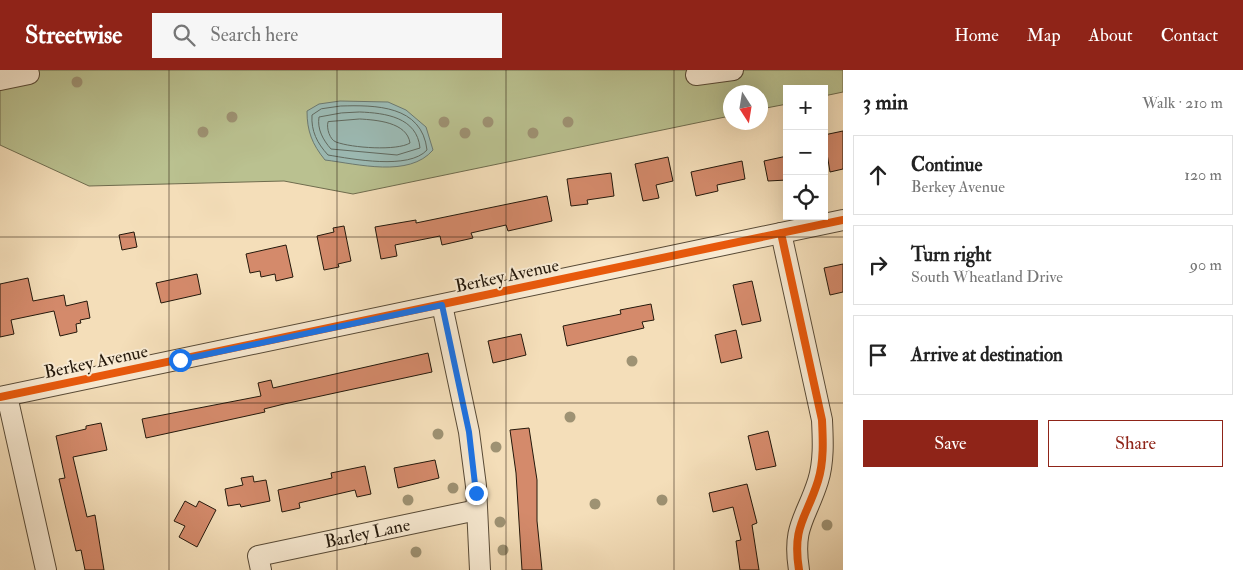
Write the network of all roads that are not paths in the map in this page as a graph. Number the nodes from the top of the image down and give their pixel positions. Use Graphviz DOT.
graph roads {
  1 [pos="733,70"];
  2 [pos="29,74"];
  3 [pos="696,75"];
  4 [pos="0,80"];
  5 [pos="843,220"];
  6 [pos="781,233"];
  7 [pos="442,305"];
  8 [pos="3,396"];
  9 [pos="477,510"];
  10 [pos="260,563"];
  11 [pos="46,570"];
  12 [pos="480,570"];
  13 [pos="799,570"];
  1 -- 3 [label="street"];
  2 -- 4 [label="street"];
  5 -- 6 [label="street, Berkey Avenue"];
  6 -- 7 [label="street, Berkey Avenue"];
  6 -- 13 [label="street"];
  7 -- 8 [label="street, Berkey Avenue"];
  7 -- 9 [label="street"];
  8 -- 11 [label="street"];
  9 -- 10 [label="street, Barley Lane"];
  9 -- 12 [label="street"];
}
